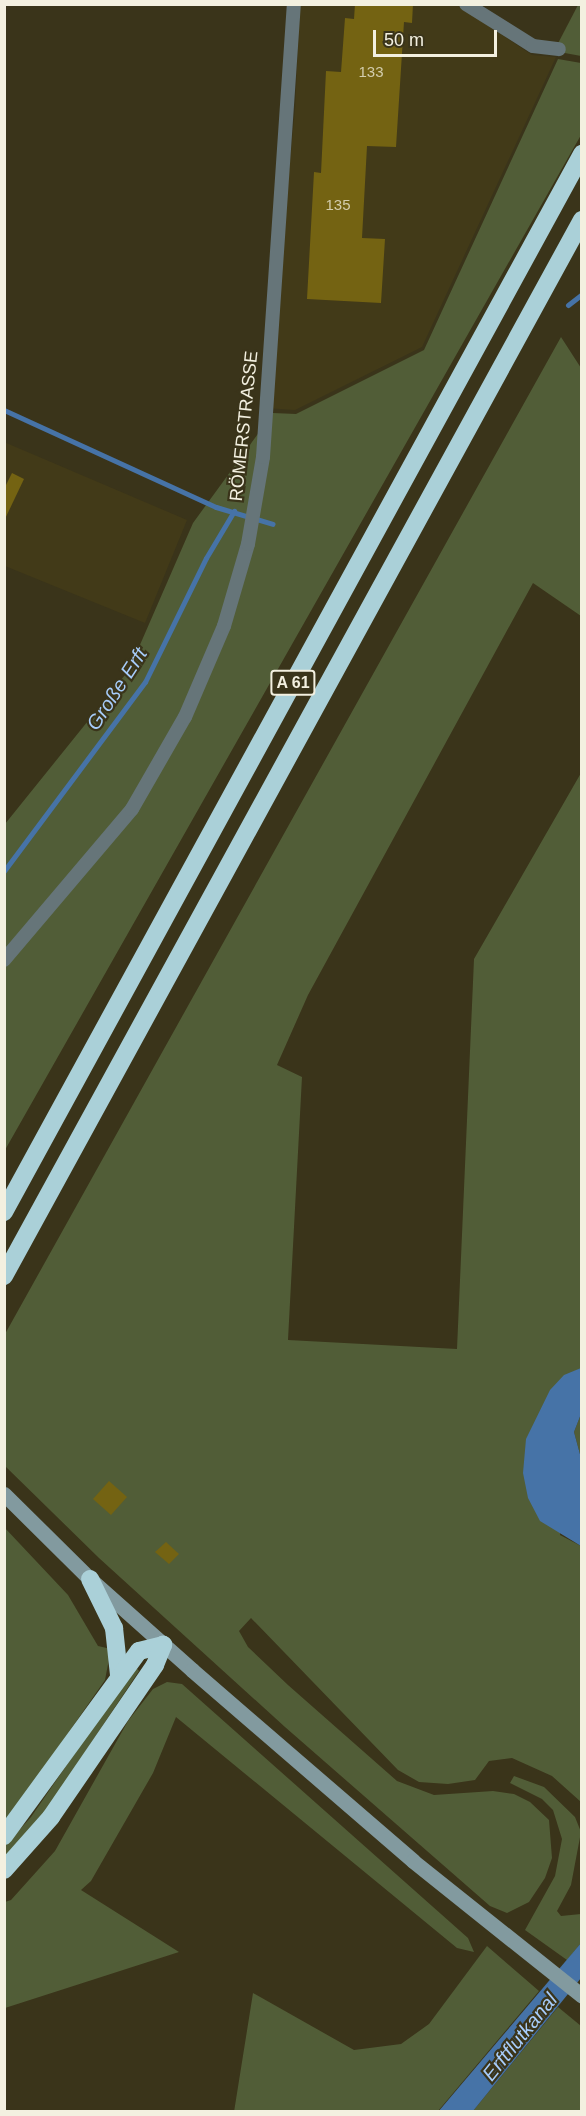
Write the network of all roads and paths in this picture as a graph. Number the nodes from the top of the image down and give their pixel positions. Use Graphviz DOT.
graph roads {
  1 [pos="294,4"];
  2 [pos="466,4"];
  3 [pos="559,49"];
  4 [pos="582,154"];
  5 [pos="582,220"];
  6 [pos="4,960"];
  7 [pos="4,1212"];
  8 [pos="4,1276"];
  9 [pos="4,1494"];
  10 [pos="90,1579"];
  11 [pos="164,1645"];
  12 [pos="119,1675"];
  13 [pos="4,1836"];
  14 [pos="4,1870"];
  15 [pos="582,1996"];
  1 -- 6 [label="street, RÖMERSTRASSE"];
  2 -- 3 [label="street"];
  4 -- 7 [label="highway, A 61"];
  5 -- 8 [label="highway, A 61"];
  9 -- 10 [label="main road"];
  10 -- 11 [label="main road"];
  10 -- 12 [label="highway"];
  11 -- 12 [label="highway"];
  11 -- 14 [label="highway"];
  11 -- 15 [label="main road"];
  12 -- 13 [label="highway"];
}
